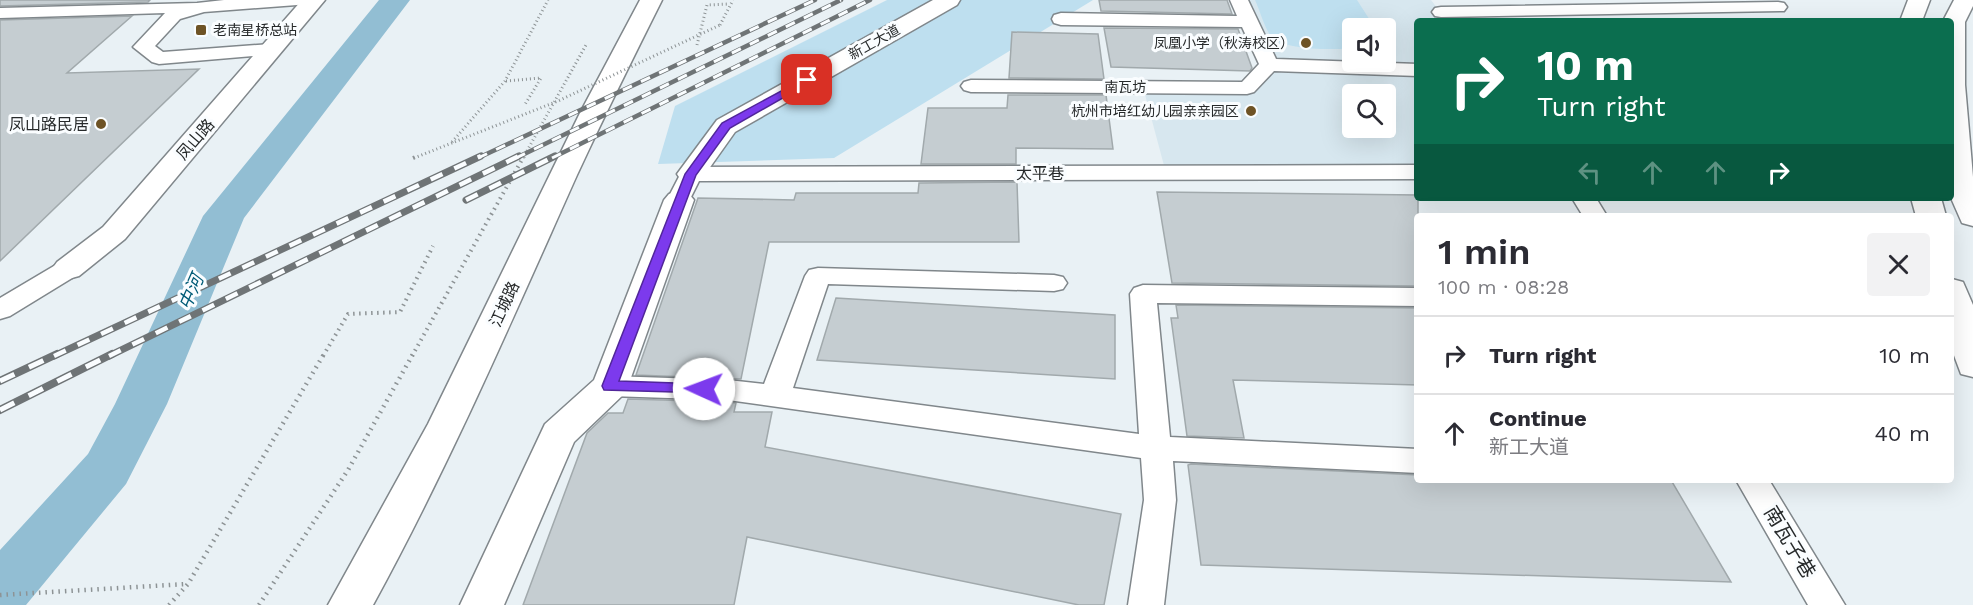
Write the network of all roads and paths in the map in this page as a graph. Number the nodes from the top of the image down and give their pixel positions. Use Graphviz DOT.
graph roads {
  1 [pos="297,0"];
  2 [pos="314,0"];
  3 [pos="548,0"];
  4 [pos="651,0"];
  5 [pos="733,0"];
  6 [pos="949,0"];
  7 [pos="1239,0"];
  8 [pos="1919,0"];
  9 [pos="1965,0"];
  10 [pos="729,4"];
  11 [pos="202,7"];
  12 [pos="1778,7"];
  13 [pos="1440,11"];
  14 [pos="0,13"];
  15 [pos="1912,18"];
  16 [pos="1061,19"];
  17 [pos="1249,22"];
  18 [pos="1954,22"];
  19 [pos="589,39"];
  20 [pos="697,45"];
  21 [pos="271,50"];
  22 [pos="1269,65"];
  23 [pos="1414,70"];
  24 [pos="505,81"];
  25 [pos="971,86"];
  26 [pos="524,106"];
  27 [pos="1954,112"];
  28 [pos="452,142"];
  29 [pos="413,158"];
  30 [pos="1414,172"];
  31 [pos="685,187"];
  32 [pos="1973,217"];
  33 [pos="433,246"];
  34 [pos="68,269"];
  35 [pos="1054,284"];
  36 [pos="1954,296"];
  37 [pos="1414,297"];
  38 [pos="0,310"];
  39 [pos="1973,365"];
  40 [pos="610,386"];
  41 [pos="775,396"];
  42 [pos="1155,448"];
  43 [pos="1414,461"];
  44 [pos="1754,483"];
  45 [pos="188,584"];
  46 [pos="0,595"];
  47 [pos="169,605"];
  48 [pos="259,605"];
  49 [pos="350,605"];
  50 [pos="482,605"];
  51 [pos="1146,605"];
  52 [pos="1827,605"];
  1 -- 11 [label="lane"];
  2 -- 21 [label="main road, 凤山路"];
  3 -- 24 [label="path"];
  4 -- 49 [label="main road, 江城路"];
  5 -- 10 [label="path"];
  6 -- 31 [label="main road, 新工大道"];
  7 -- 17 [label="lane"];
  8 -- 15 [label="main road"];
  9 -- 18 [label="main road"];
  10 -- 20 [label="path"];
  10 -- 28 [label="path, bridge"];
  11 -- 14 [label="lane"];
  11 -- 21 [label="lane"];
  12 -- 13 [label="lane"];
  16 -- 17 [label="lane"];
  17 -- 22 [label="lane"];
  19 -- 48 [label="path"];
  21 -- 34 [label="main road, 凤山路"];
  22 -- 23 [label="lane"];
  22 -- 25 [label="lane, 南瓦坊"];
  24 -- 26 [label="path"];
  24 -- 28 [label="path"];
  27 -- 32 [label="main road"];
  28 -- 29 [label="path, bridge"];
  30 -- 31 [label="lane, 太平巷"];
  31 -- 40 [label="main road, 新工大道"];
  33 -- 45 [label="path"];
  34 -- 38 [label="lane"];
  35 -- 41 [label="lane"];
  36 -- 39 [label="main road"];
  37 -- 42 [label="lane"];
  40 -- 41 [label="lane"];
  40 -- 50 [label="main road"];
  41 -- 42 [label="lane"];
  42 -- 43 [label="lane"];
  42 -- 51 [label="lane"];
  44 -- 52 [label="lane, 南瓦子巷"];
  45 -- 46 [label="path"];
  45 -- 47 [label="path"];
}
